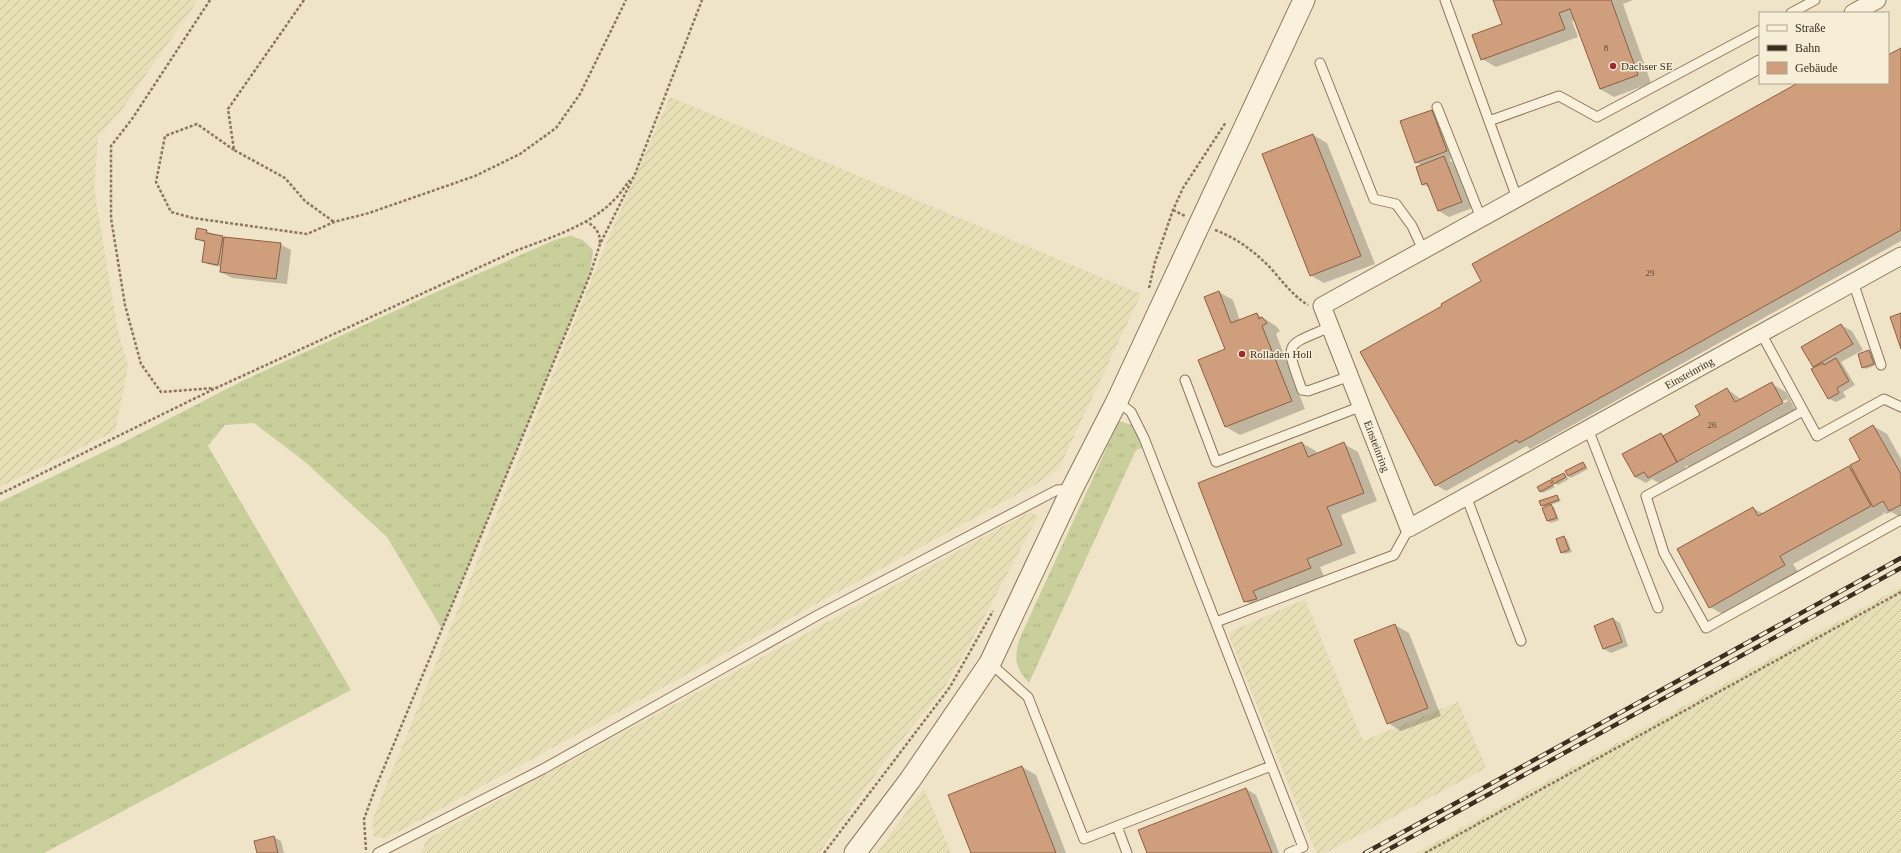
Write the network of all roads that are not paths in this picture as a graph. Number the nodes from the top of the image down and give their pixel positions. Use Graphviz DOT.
graph roads {
  1 [pos="1304,0"];
  2 [pos="1446,0"];
  3 [pos="1815,0"];
  4 [pos="1877,0"];
  5 [pos="1793,12"];
  6 [pos="1855,12"];
  7 [pos="1759,31"];
  8 [pos="1320,63"];
  9 [pos="1759,65"];
  10 [pos="1437,107"];
  11 [pos="1489,121"];
  12 [pos="1517,198"];
  13 [pos="1481,218"];
  14 [pos="1423,250"];
  15 [pos="1901,256"];
  16 [pos="1853,282"];
  17 [pos="1330,327"];
  18 [pos="1761,333"];
  19 [pos="1881,365"];
  20 [pos="1350,376"];
  21 [pos="1185,380"];
  22 [pos="1117,401"];
  23 [pos="1362,406"];
  24 [pos="1901,407"];
  25 [pos="1803,410"];
  26 [pos="1588,429"];
  27 [pos="1072,489"];
  28 [pos="1466,496"];
  29 [pos="1901,520"];
  30 [pos="1409,528"];
  31 [pos="1658,608"];
  32 [pos="1216,622"];
  33 [pos="1521,641"];
  34 [pos="990,663"];
  35 [pos="1271,766"];
  36 [pos="1117,826"];
  37 [pos="378,853"];
  38 [pos="854,853"];
  39 [pos="1127,853"];
  40 [pos="1289,853"];
  1 -- 22 [label="street"];
  2 -- 11 [label="lane"];
  3 -- 5 [label="lane"];
  4 -- 6 [label="street"];
  7 -- 11 [label="lane"];
  8 -- 14 [label="lane"];
  9 -- 12 [label="street"];
  10 -- 13 [label="lane"];
  11 -- 12 [label="lane"];
  12 -- 13 [label="street"];
  13 -- 14 [label="street"];
  14 -- 17 [label="street, Einsteinring"];
  15 -- 16 [label="street, Einsteinring"];
  16 -- 18 [label="street, Einsteinring"];
  16 -- 19 [label="lane"];
  17 -- 20 [label="street, Einsteinring"];
  17 -- 20 [label="lane"];
  18 -- 25 [label="lane"];
  18 -- 26 [label="street, Einsteinring"];
  20 -- 23 [label="street, Einsteinring"];
  21 -- 23 [label="lane"];
  22 -- 27 [label="street"];
  22 -- 32 [label="lane"];
  23 -- 30 [label="street, Einsteinring"];
  24 -- 25 [label="lane"];
  25 -- 29 [label="lane"];
  26 -- 28 [label="street, Einsteinring"];
  26 -- 31 [label="lane"];
  27 -- 34 [label="street"];
  27 -- 37 [label="lane"];
  28 -- 30 [label="street, Einsteinring"];
  28 -- 33 [label="lane"];
  30 -- 32 [label="lane"];
  32 -- 35 [label="lane"];
  34 -- 36 [label="lane"];
  34 -- 38 [label="street"];
  35 -- 36 [label="lane"];
  35 -- 40 [label="lane"];
  36 -- 39 [label="lane"];
}
